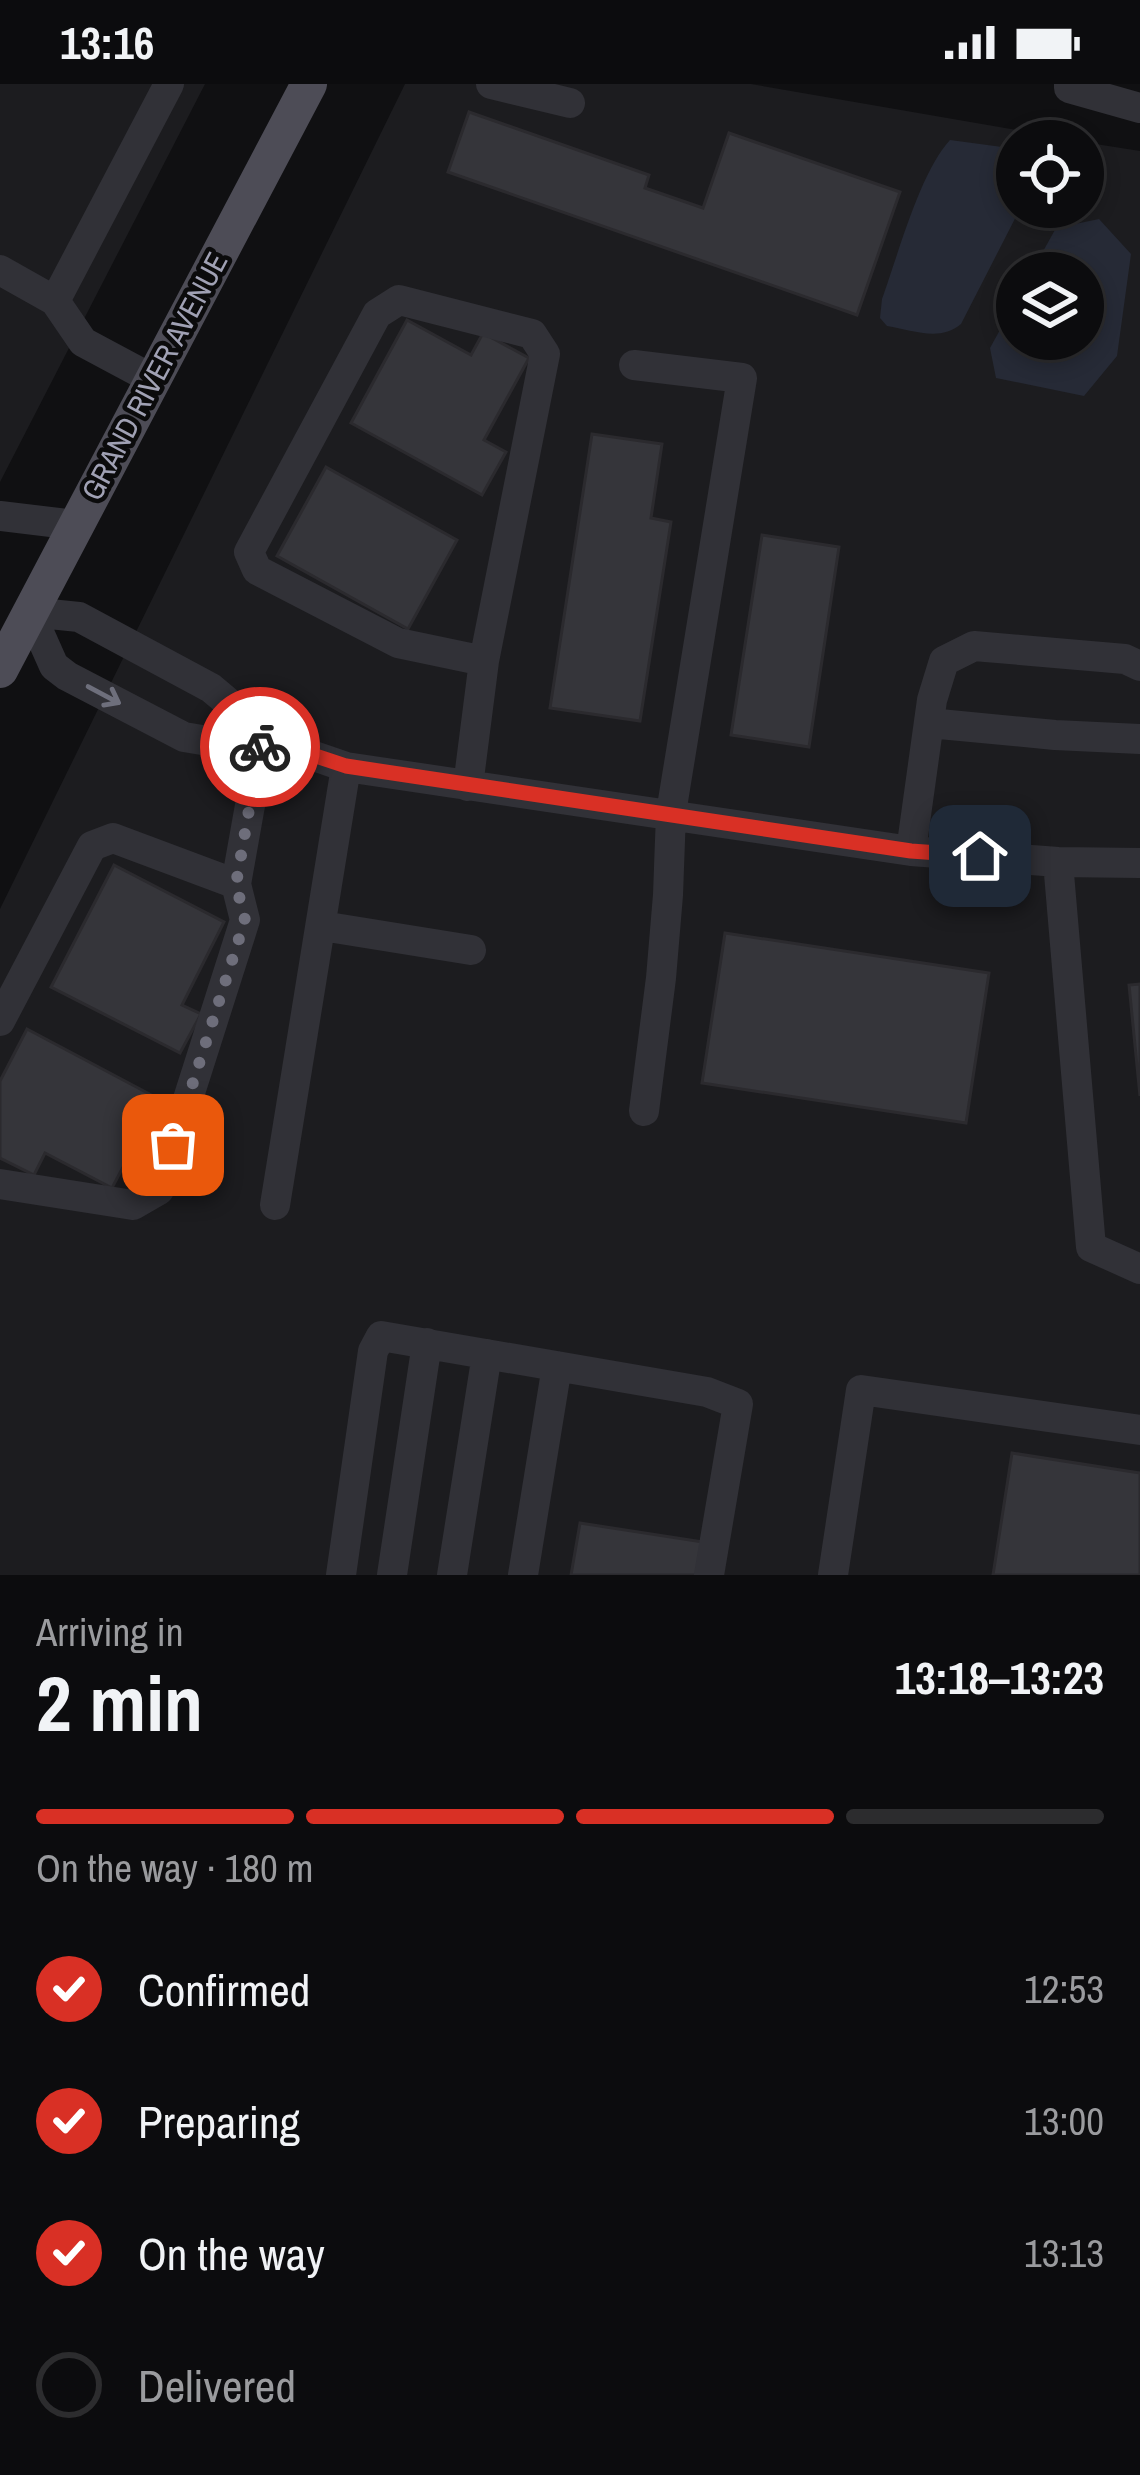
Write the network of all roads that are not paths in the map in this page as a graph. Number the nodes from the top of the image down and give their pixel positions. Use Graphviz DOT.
graph roads {
  1 [pos="169,84"];
  2 [pos="490,84"];
  3 [pos="1069,84"];
  4 [pos="298,88"];
  5 [pos="571,103"];
  6 [pos="1140,108"];
  7 [pos="0,270"];
  8 [pos="55,301"];
  9 [pos="634,364"];
  10 [pos="154,380"];
  11 [pos="0,516"];
  12 [pos="76,525"];
  13 [pos="30,612"];
  14 [pos="484,662"];
  15 [pos="1140,666"];
  16 [pos="0,670"];
  17 [pos="929,723"];
  18 [pos="252,734"];
  19 [pos="1140,739"];
  20 [pos="346,766"];
  21 [pos="468,786"];
  22 [pos="671,813"];
  23 [pos="911,851"];
  24 [pos="1058,862"];
  25 [pos="1140,863"];
  26 [pos="236,884"];
  27 [pos="322,926"];
  28 [pos="470,950"];
  29 [pos="0,1022"];
  30 [pos="644,1111"];
  31 [pos="0,1184"];
  32 [pos="275,1205"];
  33 [pos="1140,1269"];
  34 [pos="427,1343"];
  35 [pos="487,1354"];
  36 [pos="557,1366"];
  37 [pos="1140,1430"];
  38 [pos="341,1575"];
  39 [pos="392,1575"];
  40 [pos="452,1575"];
  41 [pos="523,1575"];
  42 [pos="709,1575"];
  43 [pos="832,1575"];
  1 -- 8 [label="street"];
  2 -- 5 [label="street"];
  3 -- 6 [label="street"];
  4 -- 10 [label="main road, GRAND RIVER AVENUE"];
  7 -- 8 [label="street"];
  8 -- 10 [label="street"];
  9 -- 22 [label="street"];
  10 -- 12 [label="main road, GRAND RIVER AVENUE"];
  11 -- 12 [label="street"];
  12 -- 13 [label="main road, GRAND RIVER AVENUE"];
  13 -- 16 [label="main road, GRAND RIVER AVENUE"];
  13 -- 18 [label="street"];
  13 -- 18 [label="street, one-way"];
  14 -- 14 [label="street"];
  14 -- 21 [label="street"];
  15 -- 17 [label="street"];
  17 -- 19 [label="street"];
  17 -- 23 [label="street"];
  18 -- 20 [label="street"];
  18 -- 26 [label="street"];
  20 -- 21 [label="street"];
  20 -- 27 [label="street"];
  21 -- 22 [label="street"];
  22 -- 23 [label="street"];
  22 -- 30 [label="street"];
  23 -- 24 [label="street"];
  24 -- 25 [label="street"];
  24 -- 33 [label="street"];
  26 -- 29 [label="street"];
  26 -- 31 [label="street"];
  27 -- 28 [label="street"];
  27 -- 32 [label="street"];
  34 -- 35 [label="street"];
  34 -- 38 [label="street"];
  34 -- 39 [label="street"];
  35 -- 36 [label="street"];
  35 -- 40 [label="street"];
  36 -- 41 [label="street"];
  36 -- 42 [label="street"];
  37 -- 43 [label="street"];
}
